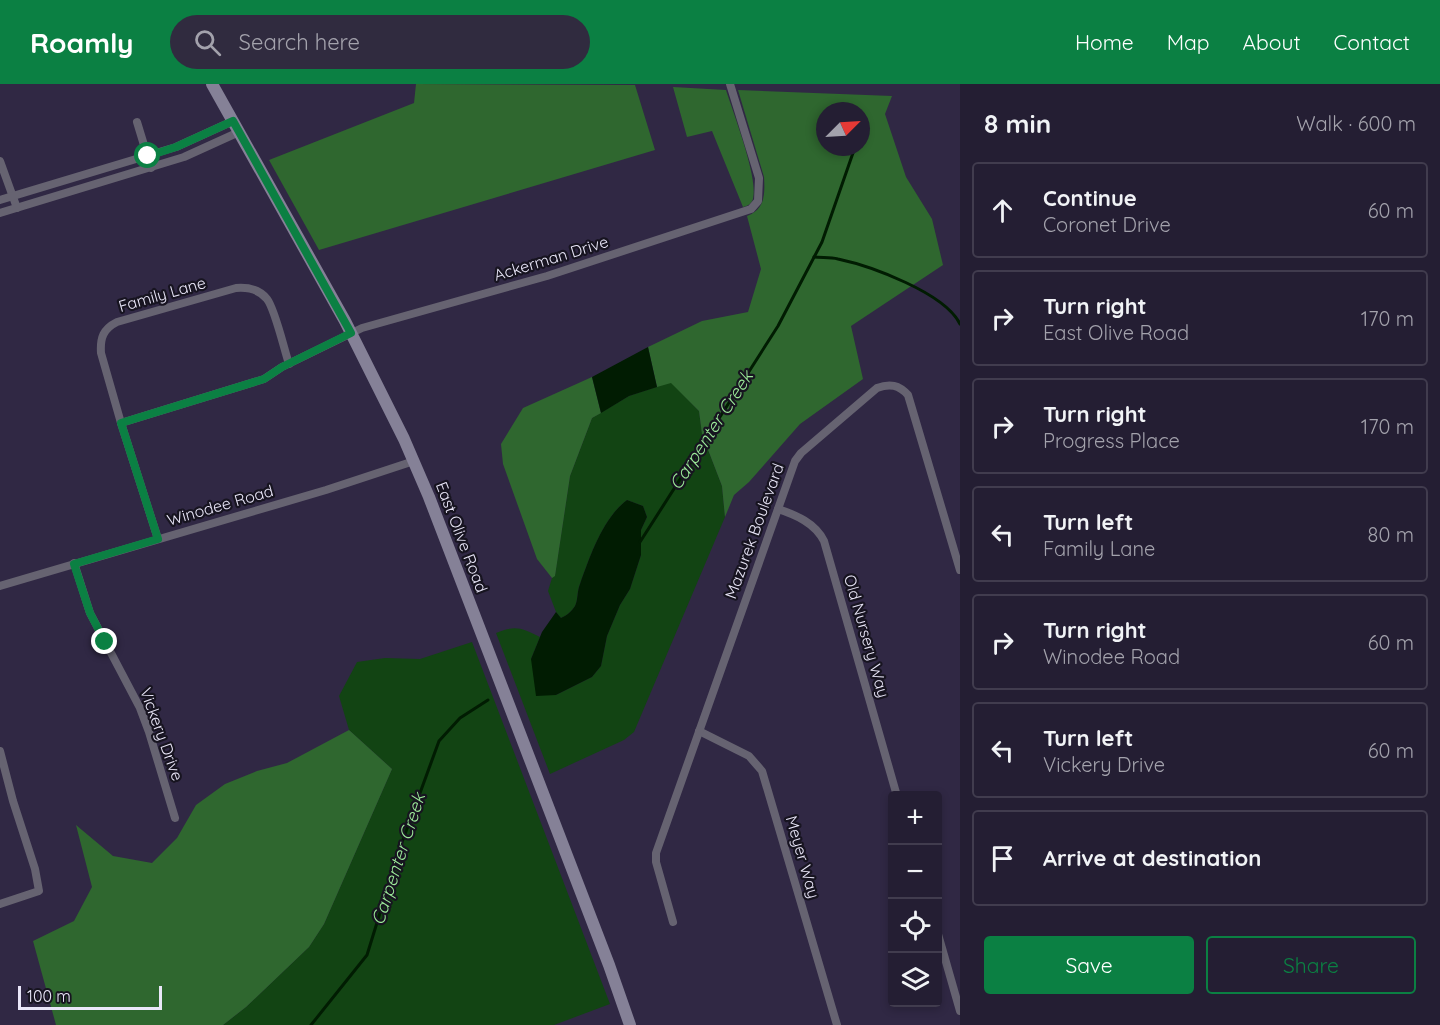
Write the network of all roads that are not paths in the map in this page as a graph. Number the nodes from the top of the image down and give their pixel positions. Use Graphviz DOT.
graph roads {
  1 [pos="212,84"];
  2 [pos="730,84"];
  3 [pos="137,122"];
  4 [pos="236,126"];
  5 [pos="148,156"];
  6 [pos="0,161"];
  7 [pos="151,168"];
  8 [pos="14,196"];
  9 [pos="0,200"];
  10 [pos="17,208"];
  11 [pos="0,213"];
  12 [pos="351,333"];
  13 [pos="289,364"];
  14 [pos="121,423"];
  15 [pos="414,461"];
  16 [pos="778,508"];
  17 [pos="158,539"];
  18 [pos="74,564"];
  19 [pos="960,570"];
  20 [pos="0,586"];
  21 [pos="699,731"];
  22 [pos="0,751"];
  23 [pos="896,791"];
  24 [pos="175,818"];
  25 [pos="0,904"];
  26 [pos="673,922"];
  27 [pos="942,948"];
  28 [pos="960,1011"];
  29 [pos="630,1025"];
  30 [pos="837,1025"];
  1 -- 4 [label="street, East Olive Road"];
  2 -- 12 [label="street, Ackerman Drive"];
  3 -- 5 [label="street"];
  4 -- 5 [label="street"];
  4 -- 7 [label="street"];
  4 -- 12 [label="street, East Olive Road"];
  5 -- 7 [label="street"];
  5 -- 8 [label="street"];
  6 -- 8 [label="street"];
  7 -- 10 [label="street"];
  8 -- 9 [label="street"];
  8 -- 10 [label="street"];
  10 -- 11 [label="street"];
  12 -- 13 [label="street, Ackerman Drive"];
  12 -- 15 [label="street, East Olive Road"];
  13 -- 14 [label="street, Ackerman Drive"];
  13 -- 14 [label="street, Family Lane"];
  14 -- 17 [label="street, Family Lane"];
  15 -- 17 [label="street, Winodee Road"];
  15 -- 29 [label="street, East Olive Road"];
  16 -- 19 [label="street, Mazurek Boulevard"];
  16 -- 21 [label="street, Mazurek Boulevard"];
  16 -- 23 [label="street, Old Nursery Way"];
  17 -- 18 [label="street, Winodee Road"];
  18 -- 20 [label="street, Winodee Road"];
  18 -- 24 [label="street, Vickery Drive"];
  21 -- 26 [label="street, Mazurek Boulevard"];
  21 -- 30 [label="street, Meyer Way"];
  22 -- 25 [label="street"];
  27 -- 28 [label="street"];
}
